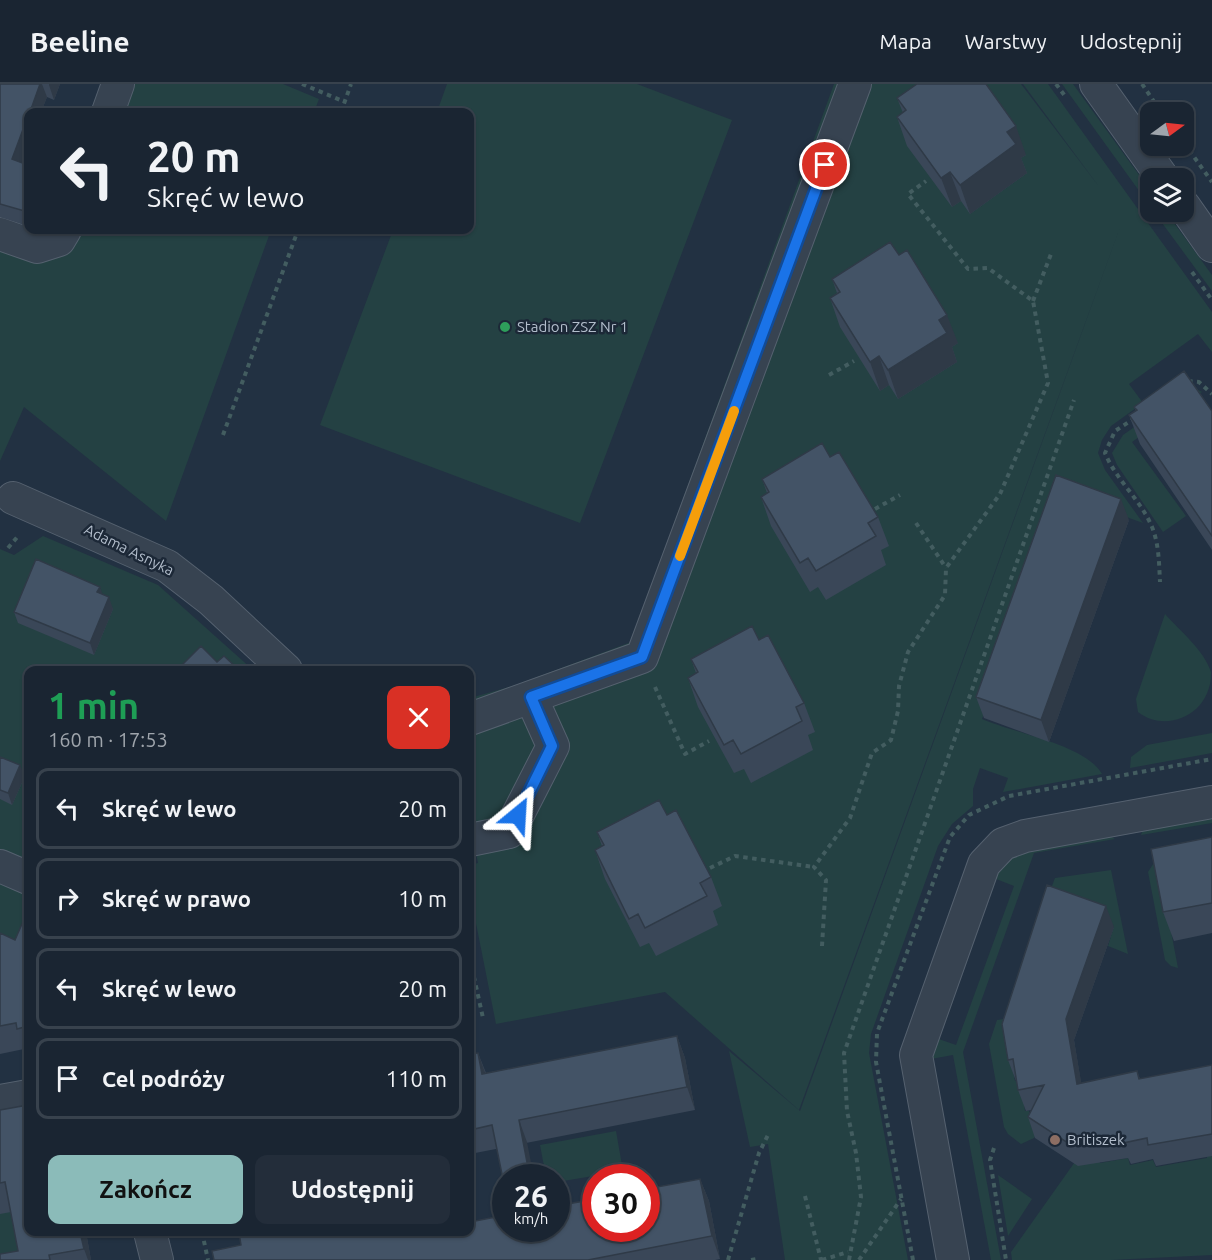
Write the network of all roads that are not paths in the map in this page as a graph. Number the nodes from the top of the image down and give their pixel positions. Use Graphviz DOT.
graph roads {
  1 [pos="118,84"];
  2 [pos="855,84"];
  3 [pos="1096,84"];
  4 [pos="109,108"];
  5 [pos="1156,168"];
  6 [pos="1194,220"];
  7 [pos="0,234"];
  8 [pos="63,234"];
  9 [pos="1212,246"];
  10 [pos="13,498"];
  11 [pos="282,666"];
  12 [pos="531,697"];
  13 [pos="474,718"];
  14 [pos="1212,802"];
  15 [pos="474,839"];
  16 [pos="0,866"];
  17 [pos="24,876"];
  18 [pos="24,1097"];
  19 [pos="0,1101"];
  20 [pos="151,1236"];
  21 [pos="156,1260"];
  22 [pos="953,1260"];
  1 -- 4 [label="street"];
  2 -- 12 [label="street"];
  3 -- 5 [label="street"];
  6 -- 9 [label="street"];
  7 -- 8 [label="street"];
  10 -- 11 [label="street, Adama Asnyka"];
  12 -- 13 [label="street"];
  12 -- 15 [label="street"];
  14 -- 22 [label="street"];
  16 -- 17 [label="street"];
  18 -- 19 [label="street"];
  20 -- 21 [label="street"];
}
